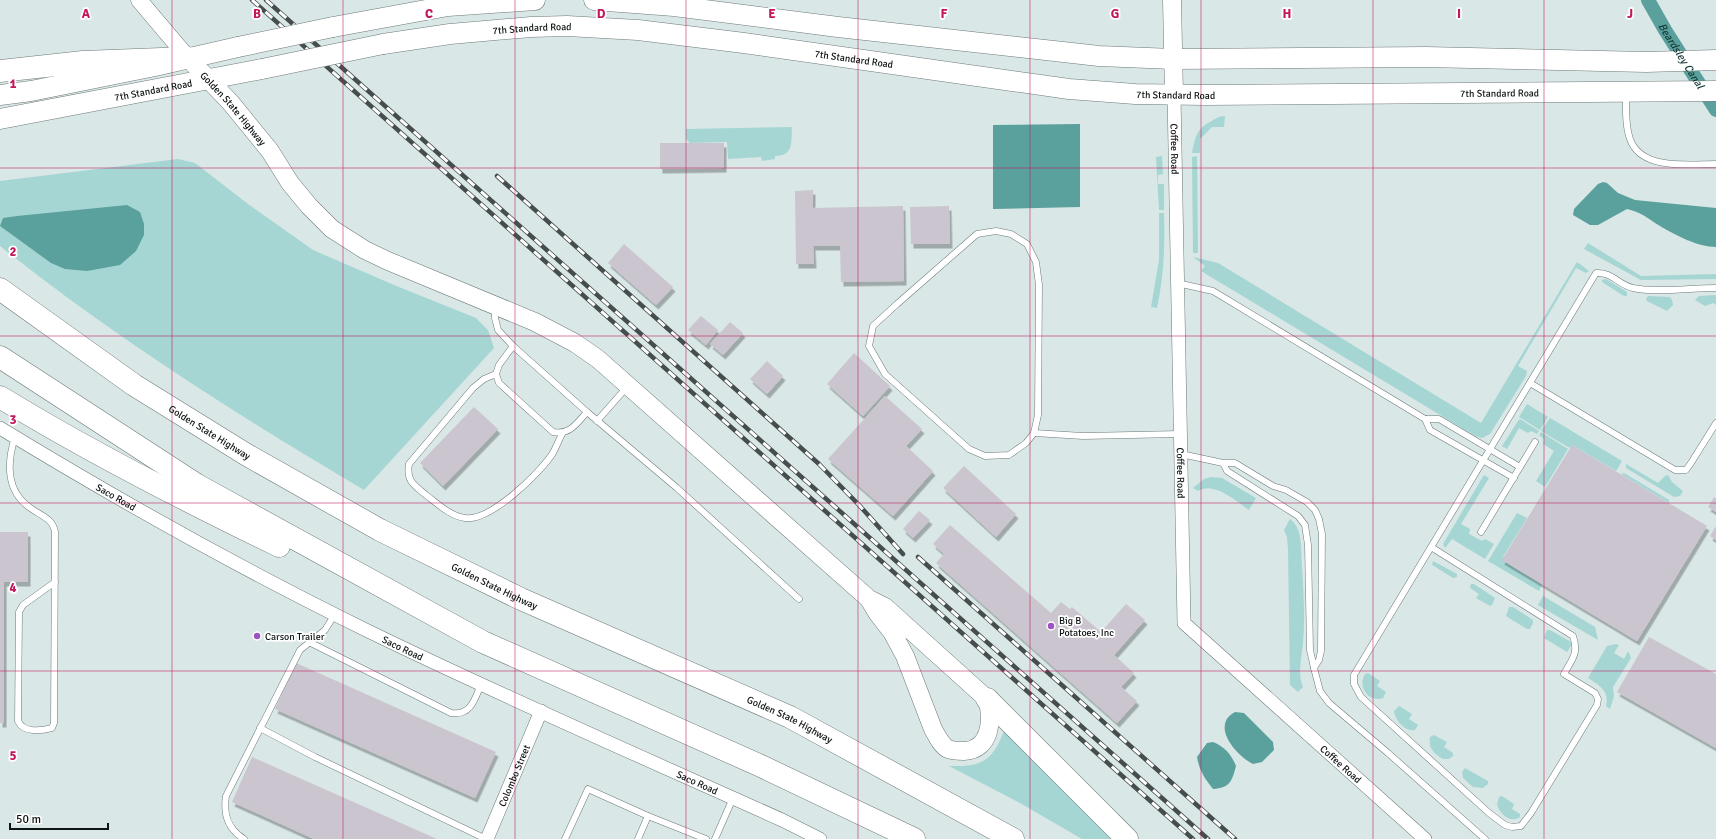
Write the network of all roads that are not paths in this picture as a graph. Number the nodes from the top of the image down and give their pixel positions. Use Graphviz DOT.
graph roads {
  1 [pos="139,0"];
  2 [pos="536,0"];
  3 [pos="594,0"];
  4 [pos="1172,0"];
  5 [pos="188,58"];
  6 [pos="1173,60"];
  7 [pos="1716,60"];
  8 [pos="0,71"];
  9 [pos="209,79"];
  10 [pos="1716,91"];
  11 [pos="1626,92"];
  12 [pos="0,95"];
  13 [pos="1174,95"];
  14 [pos="0,119"];
  15 [pos="1716,164"];
  16 [pos="1178,283"];
  17 [pos="1716,288"];
  18 [pos="0,289"];
  19 [pos="495,306"];
  20 [pos="513,346"];
  21 [pos="0,357"];
  22 [pos="496,374"];
  23 [pos="1530,383"];
  24 [pos="628,385"];
  25 [pos="0,397"];
  26 [pos="587,412"];
  27 [pos="1425,419"];
  28 [pos="597,421"];
  29 [pos="1716,423"];
  30 [pos="0,428"];
  31 [pos="1034,433"];
  32 [pos="562,434"];
  33 [pos="1180,434"];
  34 [pos="15,437"];
  35 [pos="1535,442"];
  36 [pos="1490,449"];
  37 [pos="1181,454"];
  38 [pos="1483,460"];
  39 [pos="1223,463"];
  40 [pos="1520,467"];
  41 [pos="1514,478"];
  42 [pos="1481,532"];
  43 [pos="1431,547"];
  44 [pos="54,582"];
  45 [pos="799,599"];
  46 [pos="869,599"];
  47 [pos="335,614"];
  48 [pos="309,642"];
  49 [pos="483,642"];
  50 [pos="1314,668"];
  51 [pos="481,684"];
  52 [pos="986,699"];
  53 [pos="541,712"];
  54 [pos="260,728"];
  55 [pos="733,798"];
  56 [pos="648,816"];
  57 [pos="244,839"];
  58 [pos="487,839"];
  59 [pos="565,839"];
  60 [pos="638,839"];
  61 [pos="706,839"];
  62 [pos="715,839"];
  63 [pos="818,839"];
  64 [pos="914,839"];
  65 [pos="1013,839"];
  66 [pos="1128,839"];
  67 [pos="1425,839"];
  68 [pos="1485,839"];
  1 -- 5 [label="street, Golden State Highway"];
  2 -- 5 [label="main road, bridge"];
  3 -- 6 [label="main road"];
  4 -- 6 [label="main road, Coffee Road"];
  5 -- 8 [label="highway"];
  5 -- 9 [label="main road, Golden State Highway"];
  5 -- 12 [label="main road"];
  6 -- 7 [label="main road"];
  6 -- 13 [label="main road, Coffee Road"];
  9 -- 13 [label="main road, 7th Standard Road, bridge"];
  9 -- 14 [label="main road, 7th Standard Road"];
  9 -- 19 [label="main road, Golden State Highway"];
  10 -- 11 [label="main road, 7th Standard Road"];
  11 -- 13 [label="main road, 7th Standard Road"];
  11 -- 15 [label="lane"];
  13 -- 16 [label="street, Coffee Road"];
  16 -- 27 [label="lane"];
  16 -- 33 [label="street, Coffee Road"];
  17 -- 23 [label="lane"];
  18 -- 65 [label="highway, Golden State Highway"];
  19 -- 20 [label="lane"];
  19 -- 24 [label="main road, Golden State Highway"];
  20 -- 22 [label="lane"];
  20 -- 26 [label="lane"];
  21 -- 49 [label="highway"];
  22 -- 32 [label="lane"];
  22 -- 32 [label="lane"];
  23 -- 29 [label="lane"];
  23 -- 36 [label="lane"];
  24 -- 28 [label="lane"];
  24 -- 46 [label="main road, Golden State Highway"];
  25 -- 49 [label="highway"];
  26 -- 28 [label="lane"];
  26 -- 32 [label="lane"];
  27 -- 36 [label="lane"];
  27 -- 38 [label="lane"];
  28 -- 45 [label="lane"];
  30 -- 34 [label="street, Saco Road"];
  31 -- 31 [label="lane"];
  31 -- 33 [label="lane"];
  33 -- 37 [label="street, Coffee Road"];
  34 -- 44 [label="lane"];
  34 -- 47 [label="street, Saco Road"];
  35 -- 40 [label="lane"];
  36 -- 38 [label="lane"];
  36 -- 40 [label="lane"];
  37 -- 39 [label="lane"];
  37 -- 67 [label="street, Coffee Road"];
  38 -- 41 [label="lane"];
  38 -- 43 [label="lane"];
  39 -- 50 [label="lane"];
  39 -- 50 [label="lane"];
  40 -- 41 [label="lane"];
  41 -- 42 [label="lane"];
  43 -- 43 [label="lane"];
  44 -- 44 [label="lane"];
  46 -- 52 [label="main road, Golden State Highway"];
  46 -- 52 [label="main road, Golden State Highway"];
  47 -- 48 [label="lane"];
  47 -- 51 [label="street, Saco Road"];
  48 -- 51 [label="lane"];
  48 -- 54 [label="lane"];
  49 -- 64 [label="highway"];
  50 -- 68 [label="lane"];
  51 -- 53 [label="street, Saco Road"];
  52 -- 66 [label="highway"];
  53 -- 55 [label="street, Saco Road"];
  53 -- 58 [label="street, Colombo Street"];
  54 -- 57 [label="lane"];
  54 -- 58 [label="lane"];
  55 -- 62 [label="lane"];
  55 -- 63 [label="street, Saco Road"];
  56 -- 59 [label="lane"];
  56 -- 60 [label="lane"];
  56 -- 61 [label="lane"];
}
